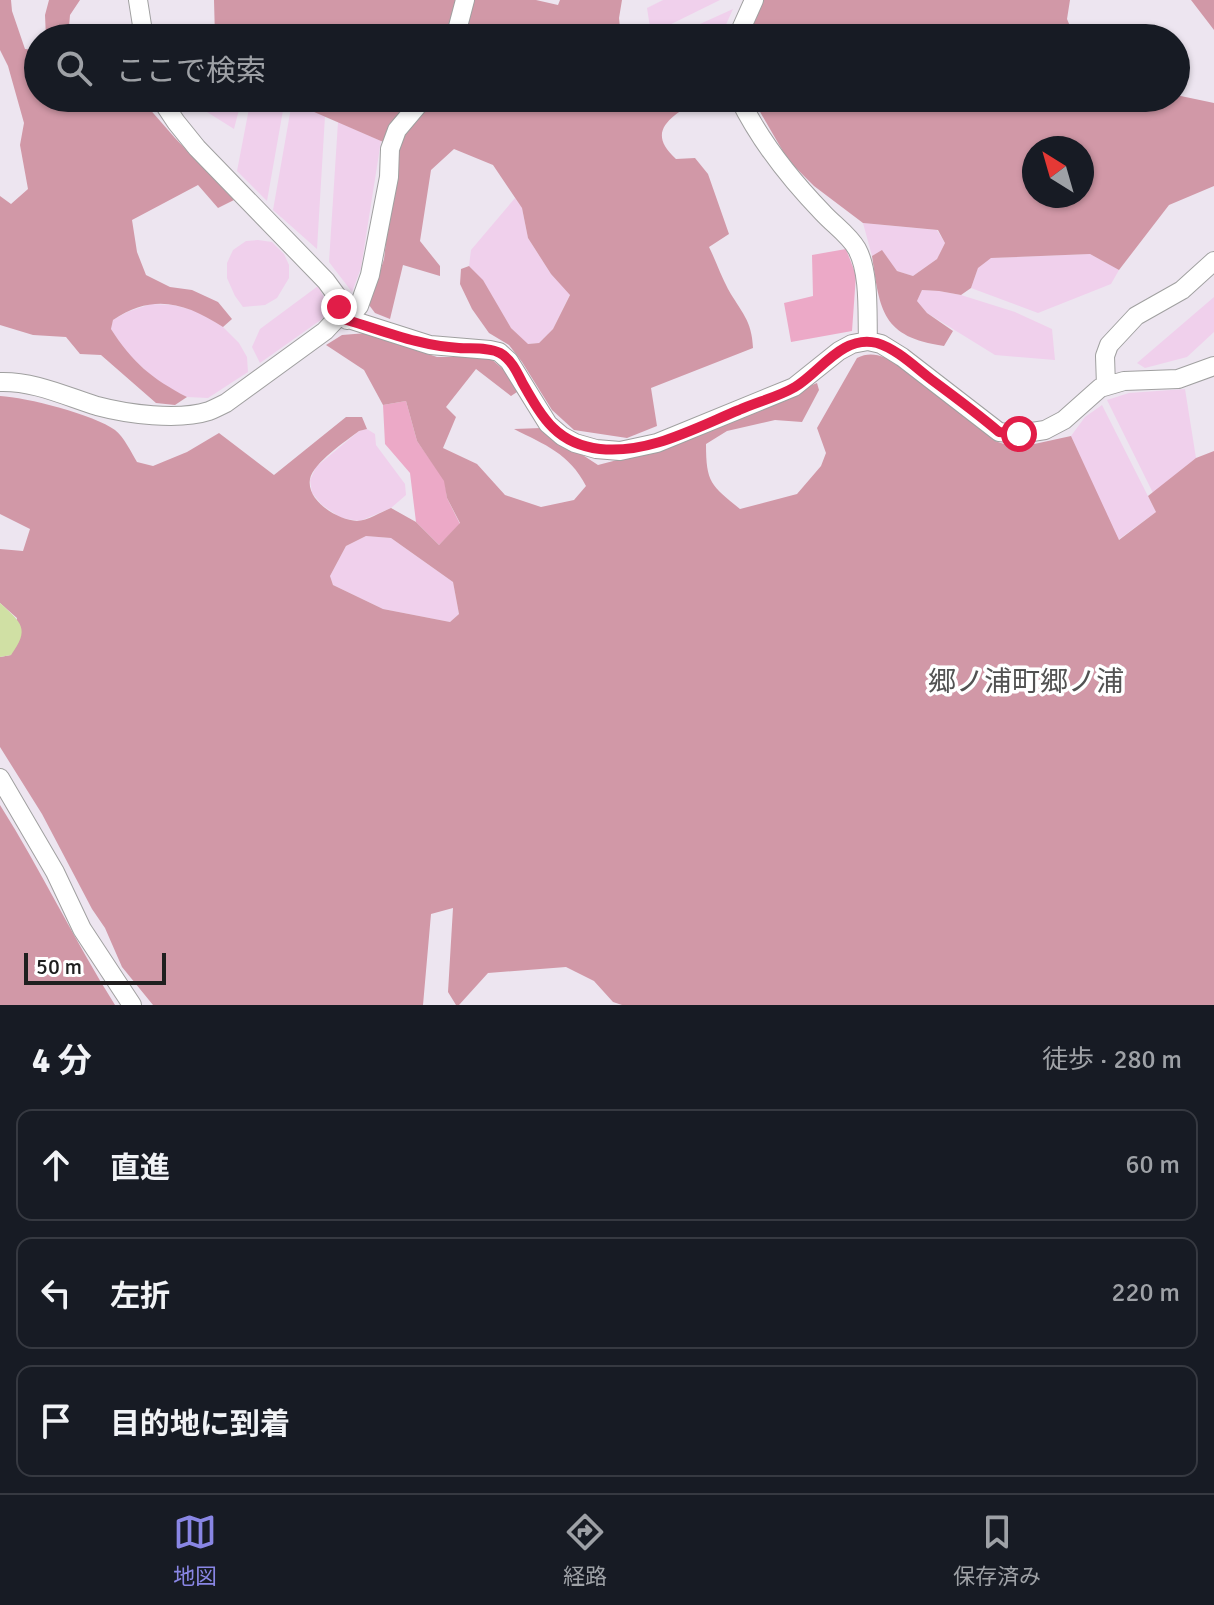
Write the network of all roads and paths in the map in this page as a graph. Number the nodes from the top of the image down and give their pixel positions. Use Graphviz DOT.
graph roads {
  1 [pos="138,0"];
  2 [pos="465,0"];
  3 [pos="754,0"];
  4 [pos="142,24"];
  5 [pos="459,24"];
  6 [pos="743,24"];
  7 [pos="169,112"];
  8 [pos="412,112"];
  9 [pos="747,112"];
  10 [pos="1214,261"];
  11 [pos="343,318"];
  12 [pos="868,341"];
  13 [pos="1214,366"];
  14 [pos="0,382"];
  15 [pos="1106,386"];
  16 [pos="0,778"];
  17 [pos="132,1005"];
  1 -- 4 [label="street"];
  2 -- 5 [label="street"];
  3 -- 6 [label="street"];
  7 -- 11 [label="street"];
  8 -- 11 [label="street"];
  9 -- 12 [label="street"];
  10 -- 15 [label="street"];
  11 -- 12 [label="street"];
  11 -- 14 [label="street"];
  12 -- 15 [label="street"];
  13 -- 15 [label="street"];
  16 -- 17 [label="street"];
}
